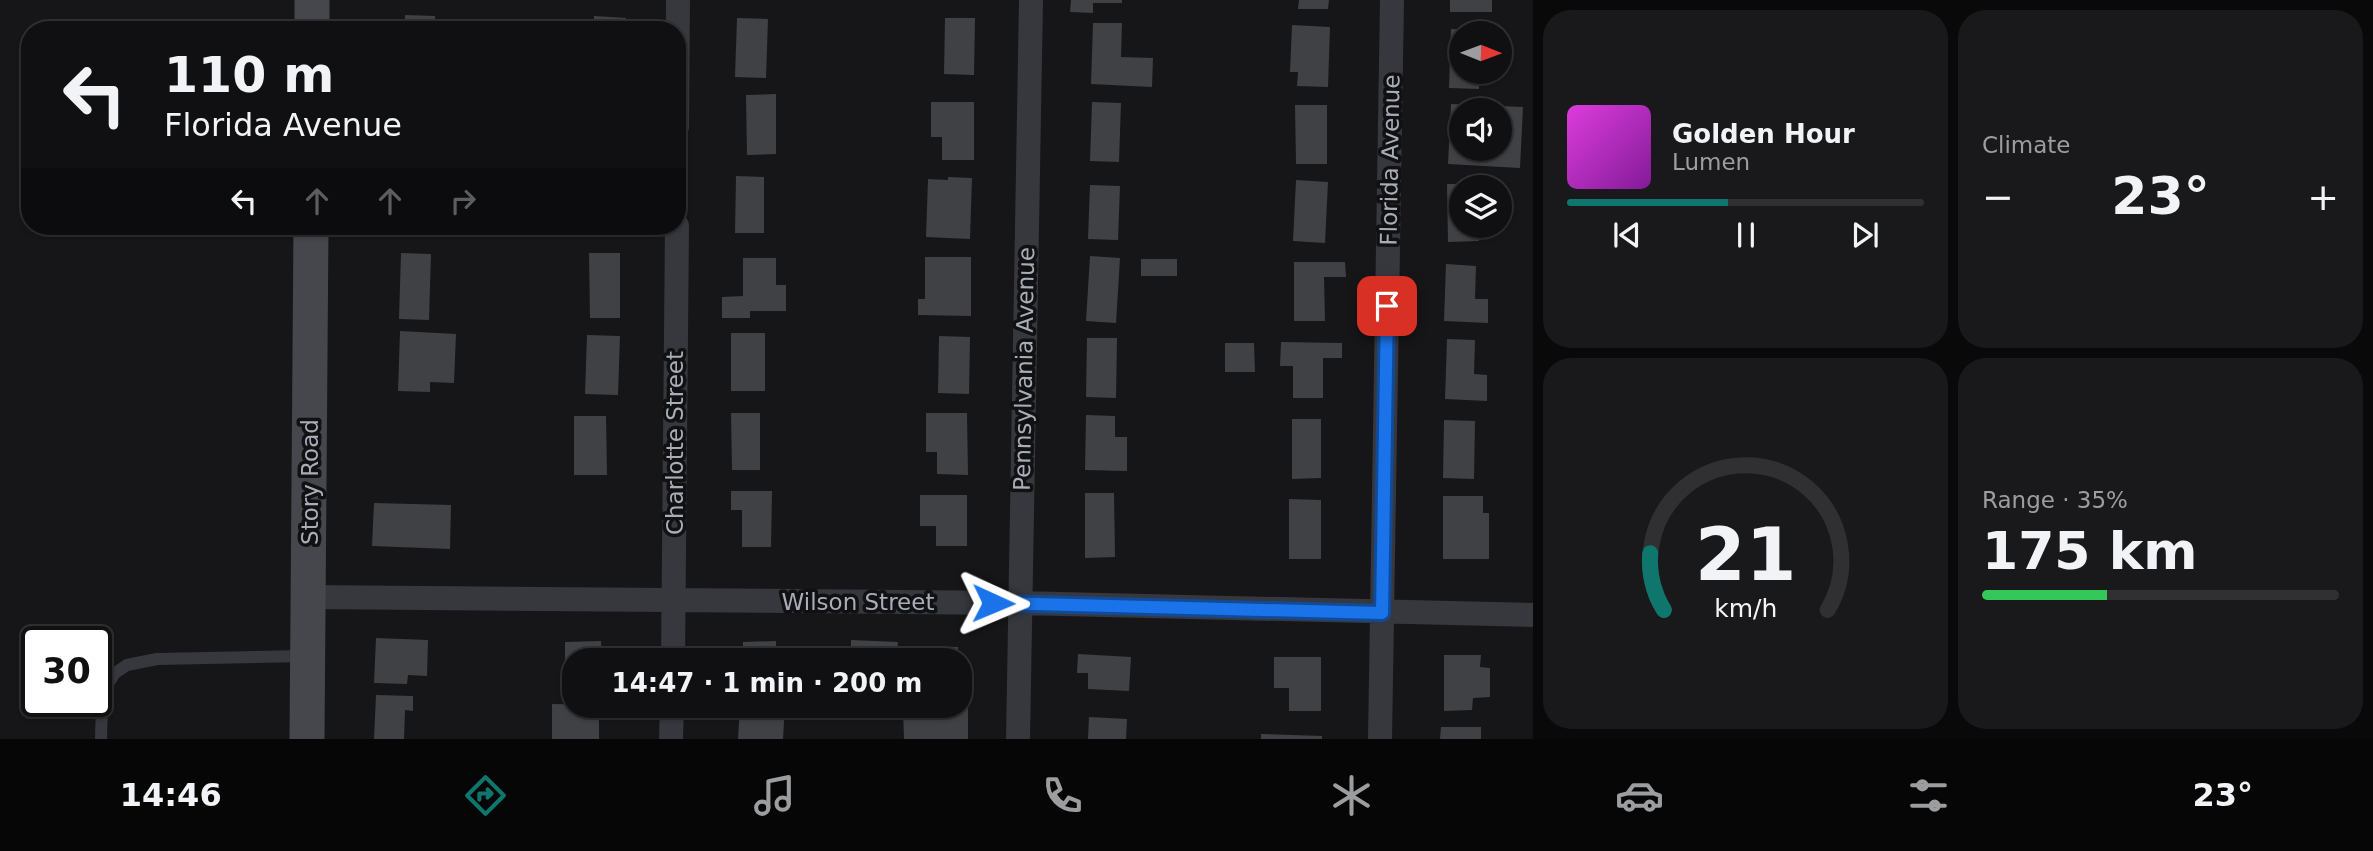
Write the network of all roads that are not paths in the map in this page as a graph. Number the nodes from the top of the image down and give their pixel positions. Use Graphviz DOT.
graph roads {
  1 [pos="312,0"];
  2 [pos="678,0"];
  3 [pos="1031,0"];
  4 [pos="1392,0"];
  5 [pos="312,21"];
  6 [pos="678,21"];
  7 [pos="311,235"];
  8 [pos="677,235"];
  9 [pos="309,597"];
  10 [pos="674,601"];
  11 [pos="1020,603"];
  12 [pos="1382,613"];
  13 [pos="1533,615"];
  14 [pos="673,648"];
  15 [pos="308,656"];
  16 [pos="671,718"];
  17 [pos="101,739"];
  18 [pos="307,739"];
  19 [pos="671,739"];
  20 [pos="1018,739"];
  21 [pos="1380,739"];
  1 -- 5 [label="street"];
  2 -- 6 [label="street"];
  3 -- 11 [label="street, Pennsylvania Avenue"];
  4 -- 12 [label="street, Florida Avenue"];
  7 -- 9 [label="street, Story Road"];
  8 -- 10 [label="street, Charlotte Street"];
  9 -- 10 [label="street, Wilson Street"];
  9 -- 15 [label="street, Story Road"];
  10 -- 11 [label="street, Wilson Street"];
  10 -- 14 [label="street, Charlotte Street"];
  11 -- 12 [label="street, Wilson Street"];
  11 -- 20 [label="street, Pennsylvania Avenue"];
  12 -- 13 [label="street, Wilson Street"];
  12 -- 21 [label="street, Florida Avenue"];
  15 -- 17 [label="lane"];
  15 -- 18 [label="street, Story Road"];
  16 -- 19 [label="street"];
}
